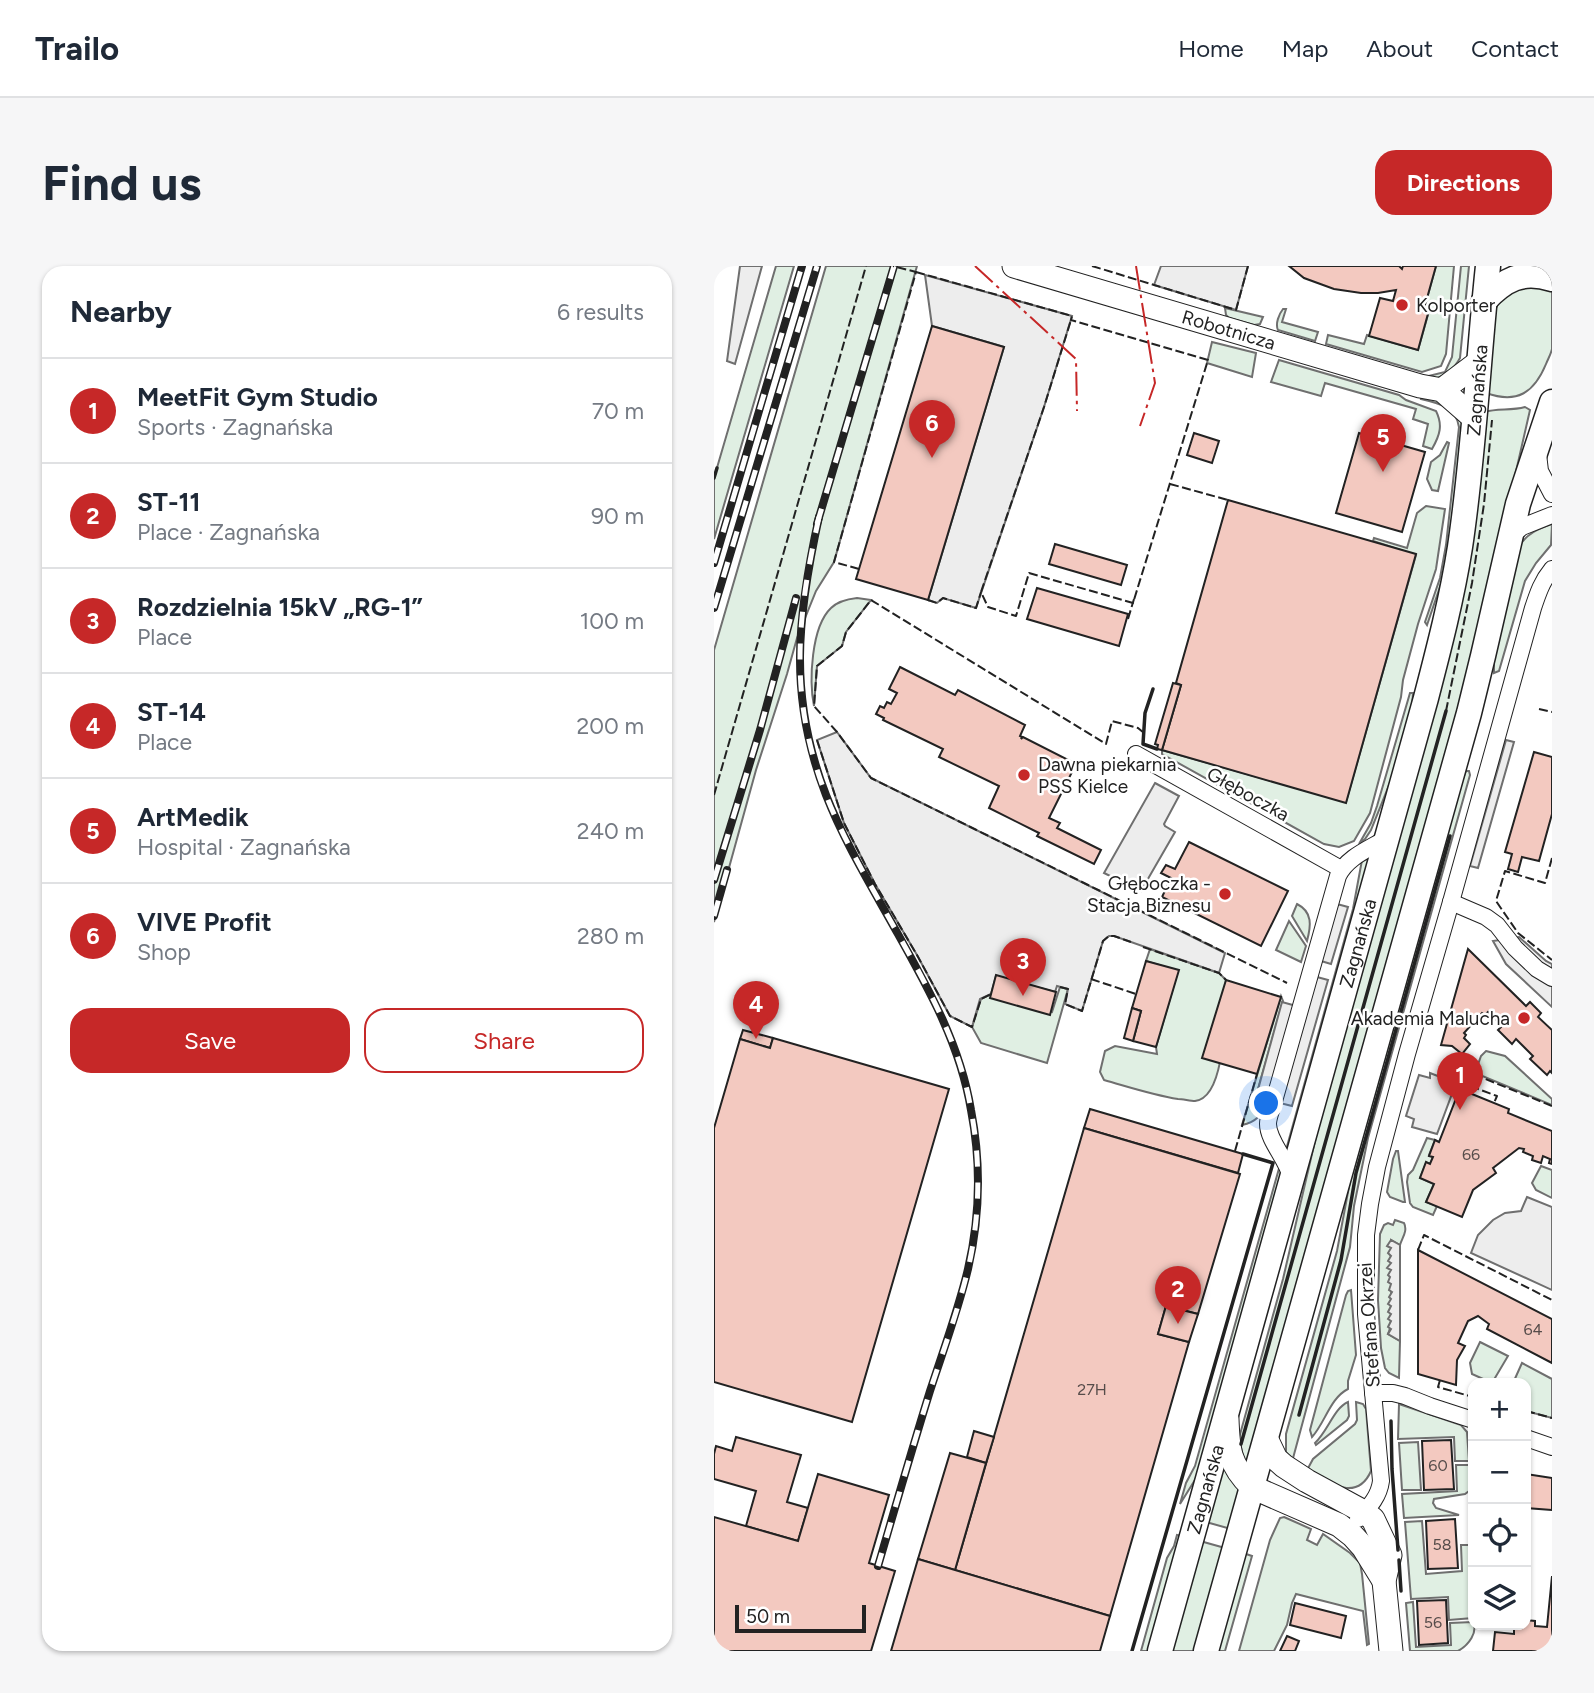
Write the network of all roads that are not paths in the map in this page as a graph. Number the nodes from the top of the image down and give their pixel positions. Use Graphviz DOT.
graph roads {
  1 [pos="1014,266"];
  2 [pos="1488,266"];
  3 [pos="1552,279"];
  4 [pos="1484,301"];
  5 [pos="1479,362"];
  6 [pos="1443,390"];
  7 [pos="1552,401"];
  8 [pos="1474,418"];
  9 [pos="1537,444"];
  10 [pos="1552,494"];
  11 [pos="1552,515"];
  12 [pos="1509,538"];
  13 [pos="1552,569"];
  14 [pos="1136,754"];
  15 [pos="1387,838"];
  16 [pos="1342,869"];
  17 [pos="1451,901"];
  18 [pos="1552,978"];
  19 [pos="1291,1182"];
  20 [pos="1373,1393"];
  21 [pos="1227,1412"];
  22 [pos="1468,1418"];
  23 [pos="1266,1438"];
  24 [pos="1531,1440"];
  25 [pos="1552,1447"];
  26 [pos="1252,1487"];
  27 [pos="1364,1512"];
  28 [pos="1346,1530"];
  29 [pos="1384,1581"];
  30 [pos="1160,1651"];
  31 [pos="1206,1651"];
  32 [pos="1391,1651"];
  1 -- 6 [label="street, Robotnicza"];
  2 -- 4 [label="main road, Zagnańska"];
  3 -- 4 [label="main road"];
  4 -- 5 [label="main road, Zagnańska"];
  5 -- 6 [label="street"];
  5 -- 8 [label="main road, Zagnańska"];
  6 -- 8 [label="street"];
  7 -- 9 [label="main road"];
  8 -- 15 [label="main road, Zagnańska"];
  9 -- 10 [label="street"];
  9 -- 12 [label="main road"];
  11 -- 12 [label="street"];
  12 -- 23 [label="main road"];
  13 -- 17 [label="street"];
  14 -- 16 [label="street, Głęboczka"];
  15 -- 16 [label="street"];
  15 -- 19 [label="main road, Zagnańska"];
  16 -- 19 [label="street"];
  17 -- 18 [label="street"];
  17 -- 20 [label="street, Stefana Okrzei"];
  19 -- 21 [label="main road, Zagnańska"];
  20 -- 22 [label="street"];
  20 -- 27 [label="street, Stefana Okrzei"];
  21 -- 26 [label="street"];
  21 -- 30 [label="main road, Zagnańska"];
  23 -- 26 [label="main road"];
  23 -- 27 [label="street"];
  24 -- 25 [label="street"];
  26 -- 28 [label="street"];
  26 -- 31 [label="main road"];
  27 -- 28 [label="street, Stefana Okrzei"];
  27 -- 29 [label="street"];
  28 -- 29 [label="street"];
  29 -- 32 [label="street"];
}
